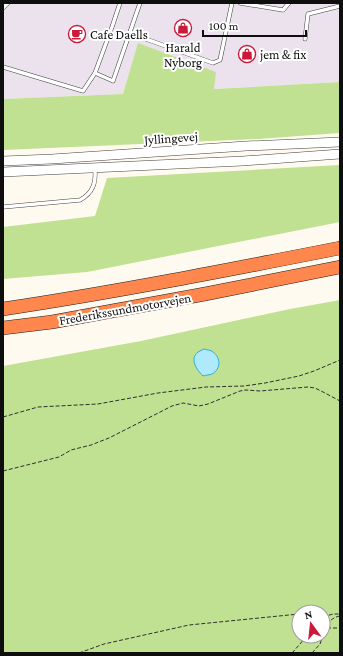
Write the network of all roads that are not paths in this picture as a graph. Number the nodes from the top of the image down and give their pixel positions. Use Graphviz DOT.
graph roads {
  1 [pos="8,3"];
  2 [pos="120,3"];
  3 [pos="140,3"];
  4 [pos="232,3"];
  5 [pos="240,3"];
  6 [pos="289,3"];
  7 [pos="340,6"];
  8 [pos="3,8"];
  9 [pos="130,33"];
  10 [pos="305,39"];
  11 [pos="3,67"];
  12 [pos="95,73"];
  13 [pos="340,142"];
  14 [pos="340,154"];
  15 [pos="3,161"];
  16 [pos="95,168"];
  17 [pos="3,172"];
  18 [pos="3,207"];
  19 [pos="340,248"];
  20 [pos="340,267"];
  21 [pos="3,309"];
  22 [pos="3,328"];
  1 -- 8 [label="lane"];
  2 -- 12 [label="lane"];
  3 -- 9 [label="lane"];
  4 -- 9 [label="lane"];
  5 -- 6 [label="lane"];
  7 -- 10 [label="lane"];
  9 -- 12 [label="lane"];
  11 -- 12 [label="lane"];
  13 -- 15 [label="street, Jyllingevej"];
  14 -- 16 [label="street, Jyllingevej"];
  16 -- 17 [label="street, Jyllingevej"];
  16 -- 18 [label="lane"];
  19 -- 21 [label="highway, Frederikssundmotorvejen"];
  20 -- 22 [label="highway, Frederikssundmotorvejen"];
}
